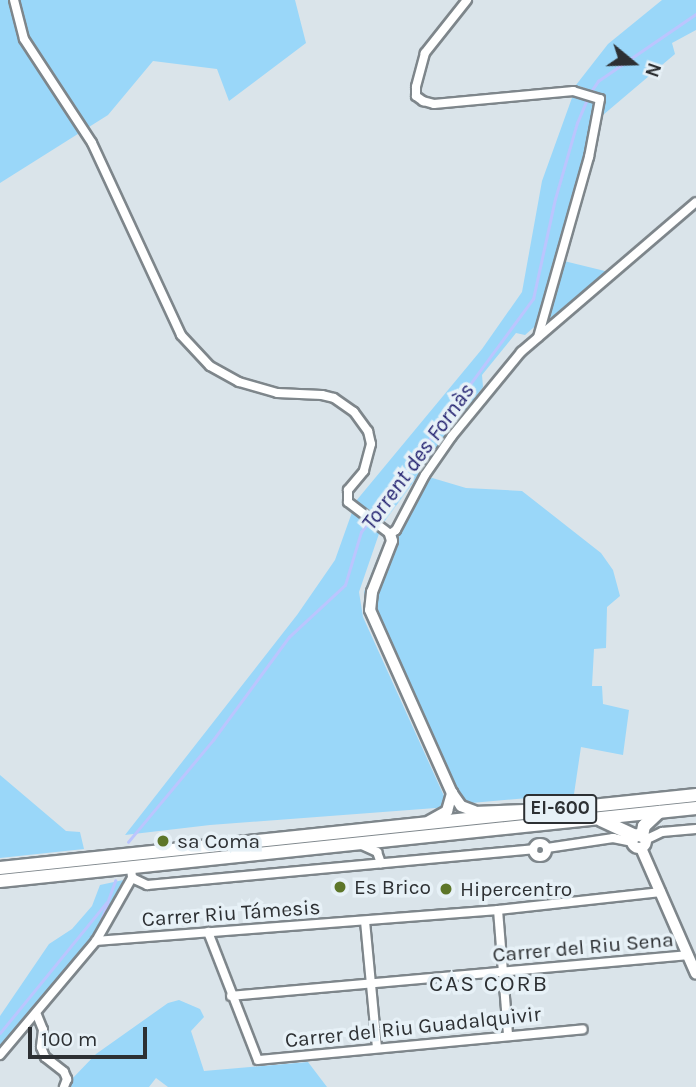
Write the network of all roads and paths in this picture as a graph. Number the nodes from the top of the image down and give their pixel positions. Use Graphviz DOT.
graph roads {
  1 [pos="14,0"];
  2 [pos="467,0"];
  3 [pos="696,202"];
  4 [pos="538,337"];
  5 [pos="386,530"];
  6 [pos="452,793"];
  7 [pos="696,795"];
  8 [pos="696,808"];
  9 [pos="474,811"];
  10 [pos="541,811"];
  11 [pos="659,812"];
  12 [pos="597,819"];
  13 [pos="424,823"];
  14 [pos="696,828"];
  15 [pos="639,840"];
  16 [pos="359,844"];
  17 [pos="380,863"];
  18 [pos="0,868"];
  19 [pos="131,873"];
  20 [pos="0,881"];
  21 [pos="660,892"];
  22 [pos="498,910"];
  23 [pos="365,921"];
  24 [pos="208,932"];
  25 [pos="96,942"];
  26 [pos="688,955"];
  27 [pos="695,971"];
  28 [pos="503,972"];
  29 [pos="371,985"];
  30 [pos="231,996"];
  31 [pos="37,1015"];
  32 [pos="583,1028"];
  33 [pos="508,1035"];
  34 [pos="377,1048"];
  35 [pos="0,1055"];
  36 [pos="64,1087"];
  1 -- 5 [label="street"];
  2 -- 4 [label="street"];
  3 -- 4 [label="street"];
  4 -- 5 [label="street"];
  5 -- 6 [label="street"];
  6 -- 9 [label="street"];
  6 -- 13 [label="street"];
  7 -- 10 [label="main road, EI-600"];
  8 -- 11 [label="main road, EI-600"];
  9 -- 10 [label="street"];
  10 -- 13 [label="main road, EI-600"];
  11 -- 12 [label="main road, EI-600"];
  11 -- 15 [label="main road"];
  12 -- 15 [label="main road"];
  12 -- 16 [label="main road, EI-600"];
  13 -- 18 [label="main road, EI-600"];
  14 -- 15 [label="street"];
  15 -- 17 [label="street"];
  15 -- 21 [label="street"];
  16 -- 17 [label="street"];
  16 -- 19 [label="main road, EI-600"];
  17 -- 19 [label="street"];
  19 -- 20 [label="main road, EI-600"];
  19 -- 25 [label="street"];
  21 -- 22 [label="street, Carrer Riu Támesis"];
  21 -- 26 [label="street"];
  22 -- 23 [label="street, Carrer Riu Támesis"];
  22 -- 28 [label="street"];
  23 -- 24 [label="street, Carrer Riu Támesis"];
  23 -- 29 [label="street"];
  24 -- 25 [label="street, Carrer Riu Támesis"];
  24 -- 30 [label="street, Carrer del Riu Guadalquivir"];
  25 -- 31 [label="street"];
  26 -- 27 [label="street"];
  26 -- 28 [label="street, Carrer del Riu Sena"];
  28 -- 29 [label="street, Carrer del Riu Sena"];
  28 -- 33 [label="street"];
  29 -- 30 [label="street, Carrer del Riu Sena"];
  29 -- 34 [label="street"];
  30 -- 34 [label="street, Carrer del Riu Guadalquivir"];
  31 -- 35 [label="street"];
  31 -- 36 [label="street"];
  32 -- 33 [label="street, Carrer del Riu Guadalquivir"];
  33 -- 34 [label="street, Carrer del Riu Guadalquivir"];
}
